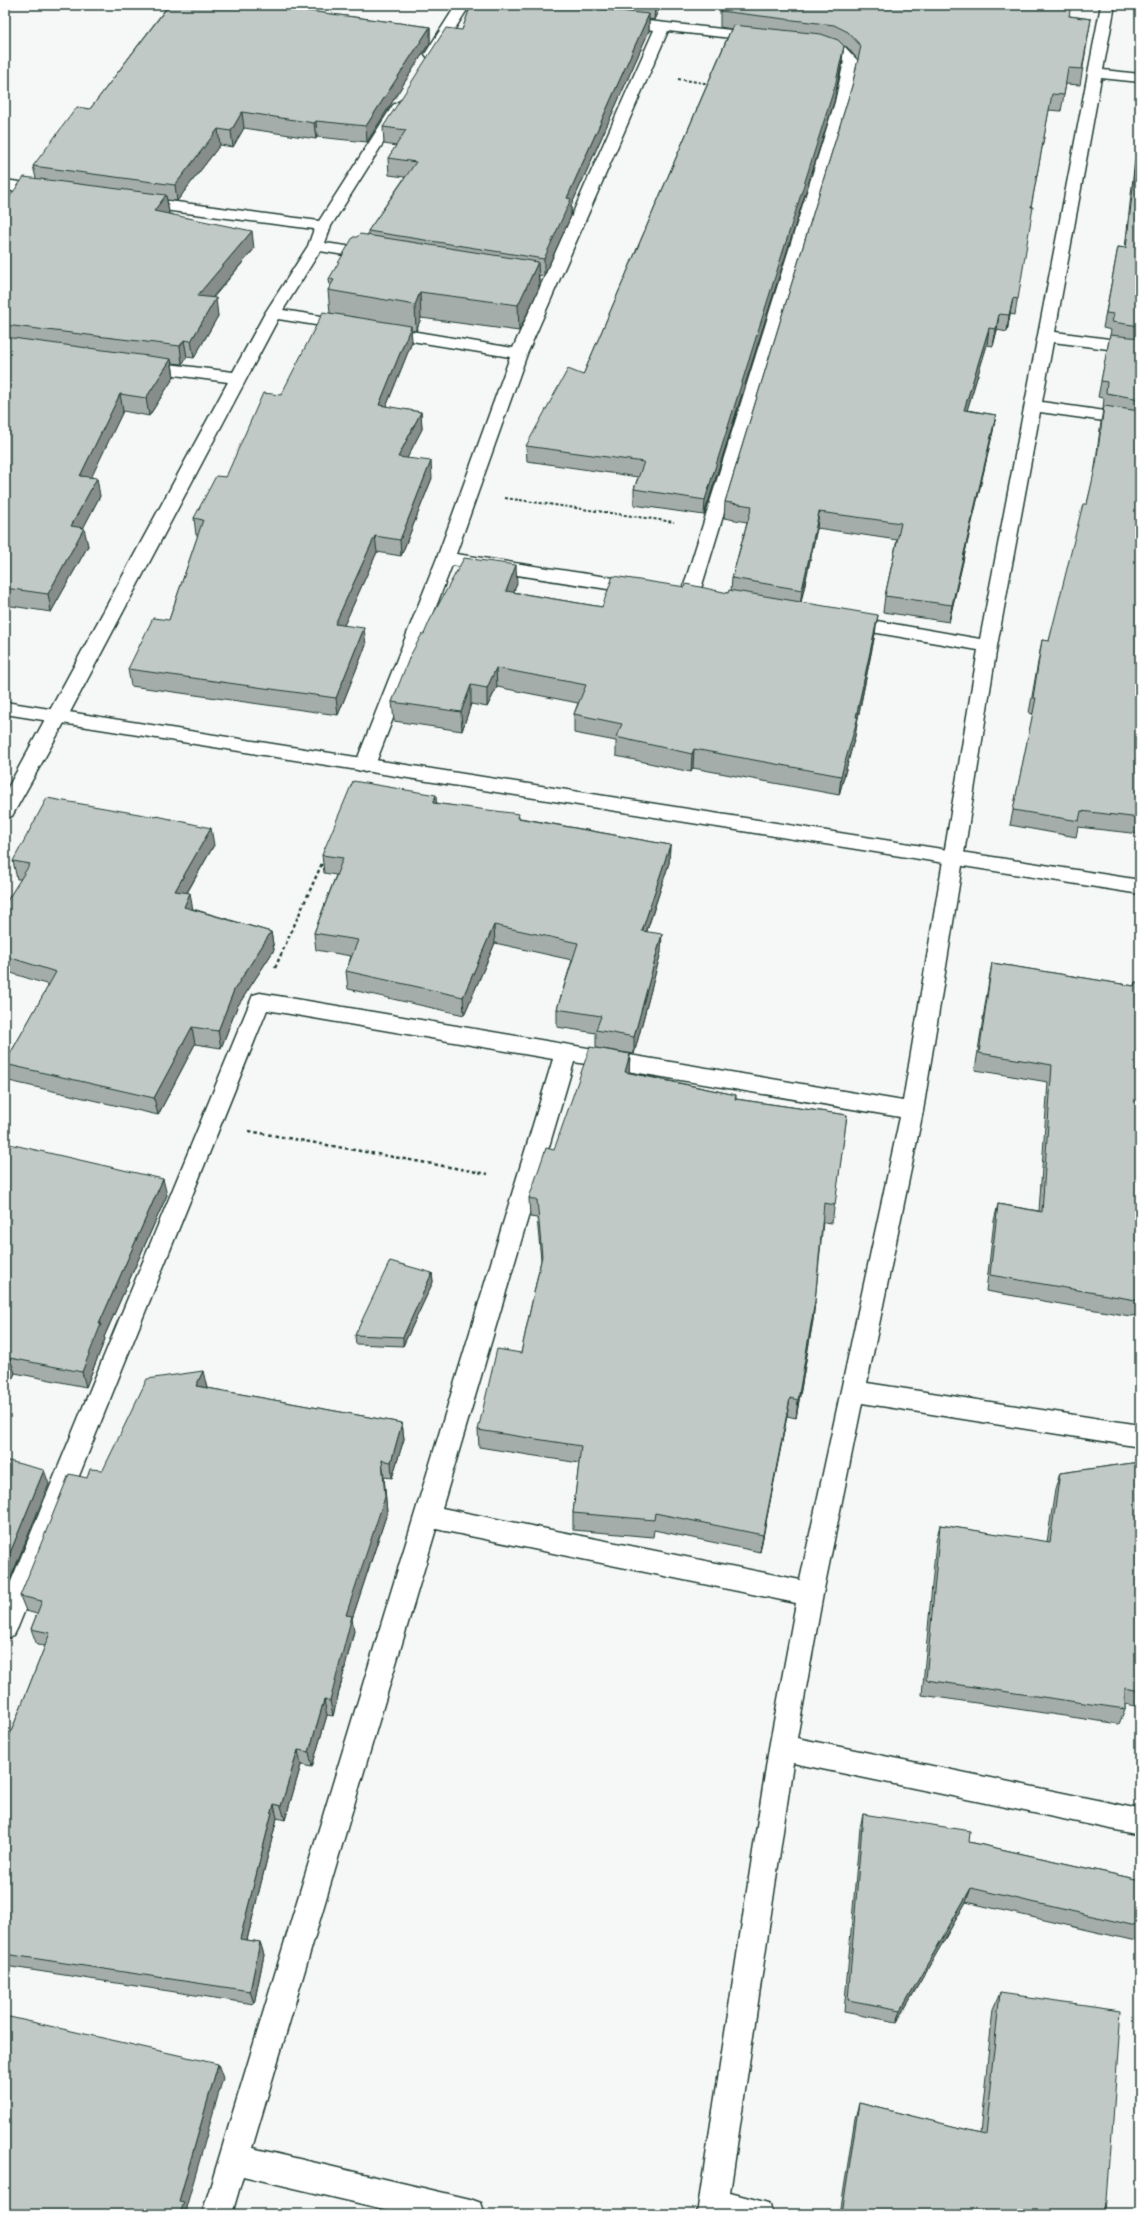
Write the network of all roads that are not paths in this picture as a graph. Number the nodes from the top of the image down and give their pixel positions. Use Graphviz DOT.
graph roads {
  1 [pos="463,5"];
  2 [pos="1108,5"];
  3 [pos="607,20"];
  4 [pos="663,26"];
  5 [pos="773,39"];
  6 [pos="804,42"];
  7 [pos="425,65"];
  8 [pos="1095,73"];
  9 [pos="1140,78"];
  10 [pos="408,92"];
  11 [pos="5,185"];
  12 [pos="59,192"];
  13 [pos="122,200"];
  14 [pos="323,226"];
  15 [pos="316,246"];
  16 [pos="386,257"];
  17 [pos="273,313"];
  18 [pos="1045,336"];
  19 [pos="1140,348"];
  20 [pos="519,354"];
  21 [pos="129,364"];
  22 [pos="238,378"];
  23 [pos="1034,406"];
  24 [pos="1140,421"];
  25 [pos="446,558"];
  26 [pos="832,619"];
  27 [pos="988,646"];
  28 [pos="5,708"];
  29 [pos="58,716"];
  30 [pos="366,765"];
  31 [pos="5,811"];
  32 [pos="952,858"];
  33 [pos="1140,887"];
  34 [pos="566,1053"];
  35 [pos="912,1111"];
  36 [pos="853,1391"];
  37 [pos="1140,1436"];
  38 [pos="428,1516"];
  39 [pos="810,1594"];
  40 [pos="5,1627"];
  41 [pos="782,1748"];
  42 [pos="1140,1822"];
  43 [pos="234,2159"];
  44 [pos="712,2209"];
  45 [pos="217,2214"];
  46 [pos="470,2214"];
  47 [pos="757,2214"];
  1 -- 7 [label="street"];
  2 -- 8 [label="street"];
  3 -- 4 [label="street"];
  4 -- 5 [label="street"];
  4 -- 20 [label="street"];
  6 -- 25 [label="street"];
  8 -- 9 [label="street"];
  8 -- 18 [label="street"];
  10 -- 14 [label="street"];
  11 -- 12 [label="street"];
  13 -- 14 [label="street"];
  14 -- 15 [label="street"];
  15 -- 16 [label="street"];
  15 -- 17 [label="street"];
  17 -- 20 [label="street"];
  17 -- 22 [label="street"];
  18 -- 19 [label="street"];
  18 -- 23 [label="street"];
  20 -- 25 [label="street"];
  21 -- 22 [label="street"];
  22 -- 29 [label="street"];
  23 -- 24 [label="street"];
  23 -- 27 [label="street"];
  25 -- 30 [label="street"];
  26 -- 27 [label="street"];
  27 -- 32 [label="street"];
  28 -- 29 [label="street"];
  29 -- 30 [label="street"];
  29 -- 31 [label="street"];
  30 -- 32 [label="street"];
  32 -- 33 [label="street"];
  32 -- 35 [label="street"];
  34 -- 35 [label="street"];
  34 -- 38 [label="street"];
  34 -- 40 [label="street"];
  35 -- 36 [label="street"];
  36 -- 37 [label="street"];
  36 -- 39 [label="street"];
  38 -- 39 [label="street"];
  38 -- 43 [label="street"];
  39 -- 41 [label="street"];
  41 -- 42 [label="street"];
  41 -- 44 [label="street"];
  43 -- 45 [label="street"];
  43 -- 46 [label="street"];
  44 -- 47 [label="street"];
}
